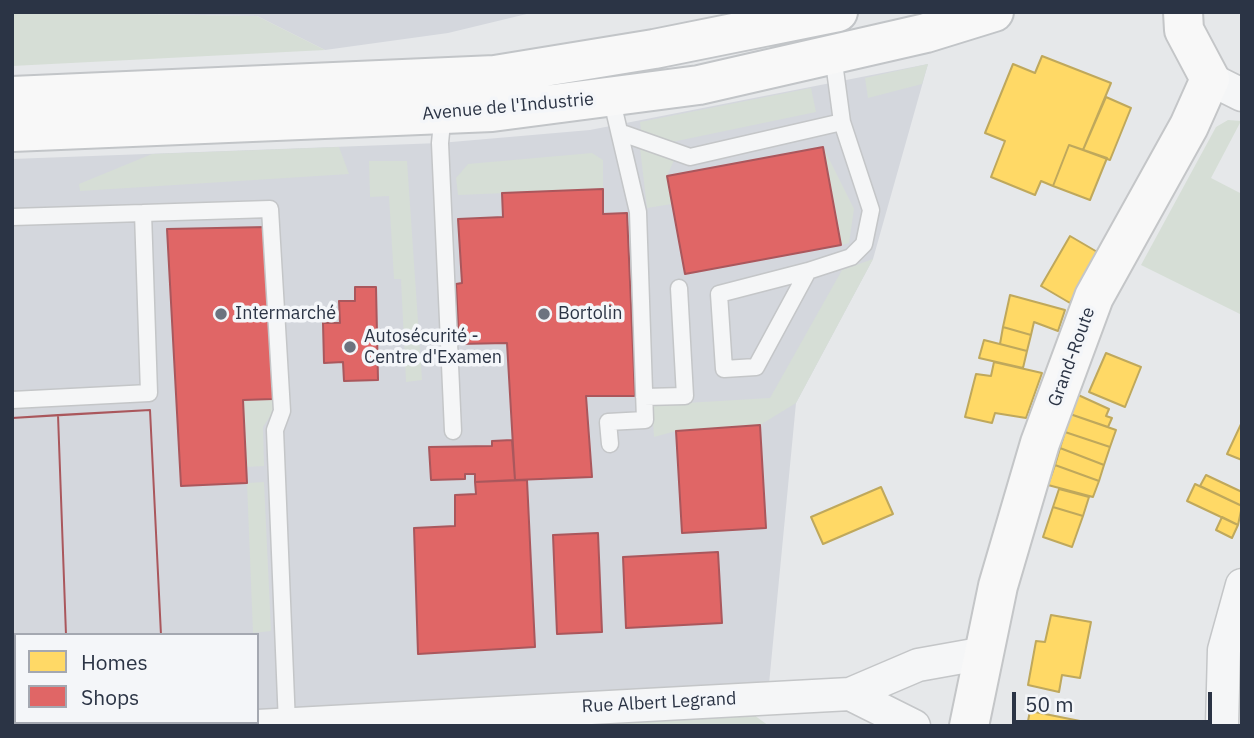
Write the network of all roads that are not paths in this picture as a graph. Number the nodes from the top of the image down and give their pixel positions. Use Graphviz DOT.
graph roads {
  1 [pos="838,12"];
  2 [pos="994,12"];
  3 [pos="1176,18"];
  4 [pos="833,55"];
  5 [pos="1226,87"];
  6 [pos="12,96"];
  7 [pos="443,96"];
  8 [pos="615,114"];
  9 [pos="842,122"];
  10 [pos="12,132"];
  11 [pos="143,213"];
  12 [pos="12,217"];
  13 [pos="808,271"];
  14 [pos="679,288"];
  15 [pos="644,397"];
  16 [pos="12,400"];
  17 [pos="453,430"];
  18 [pos="610,444"];
  19 [pos="1242,585"];
  20 [pos="985,653"];
  21 [pos="850,694"];
  22 [pos="272,725"];
  23 [pos="914,726"];
  24 [pos="969,726"];
  25 [pos="1222,726"];
  1 -- 7 [label="main road, Avenue de l'Industrie"];
  2 -- 4 [label="main road, Avenue de l'Industrie"];
  3 -- 5 [label="main road, Grand-Route"];
  4 -- 8 [label="main road, Avenue de l'Industrie"];
  4 -- 9 [label="lane"];
  5 -- 20 [label="main road, Grand-Route"];
  6 -- 7 [label="main road, Avenue de l'Industrie"];
  7 -- 8 [label="main road, Avenue de l'Industrie"];
  7 -- 10 [label="main road, Avenue de l'Industrie"];
  7 -- 17 [label="lane"];
  8 -- 9 [label="lane"];
  8 -- 15 [label="lane"];
  9 -- 13 [label="lane"];
  11 -- 12 [label="lane"];
  11 -- 16 [label="lane"];
  11 -- 22 [label="lane"];
  13 -- 13 [label="lane"];
  14 -- 15 [label="lane"];
  15 -- 18 [label="lane"];
  19 -- 25 [label="street"];
  20 -- 21 [label="street, Rue Albert Legrand"];
  20 -- 24 [label="main road, Grand-Route"];
  21 -- 22 [label="street, Rue Albert Legrand"];
  21 -- 23 [label="street, Rue Albert Legrand"];
}
